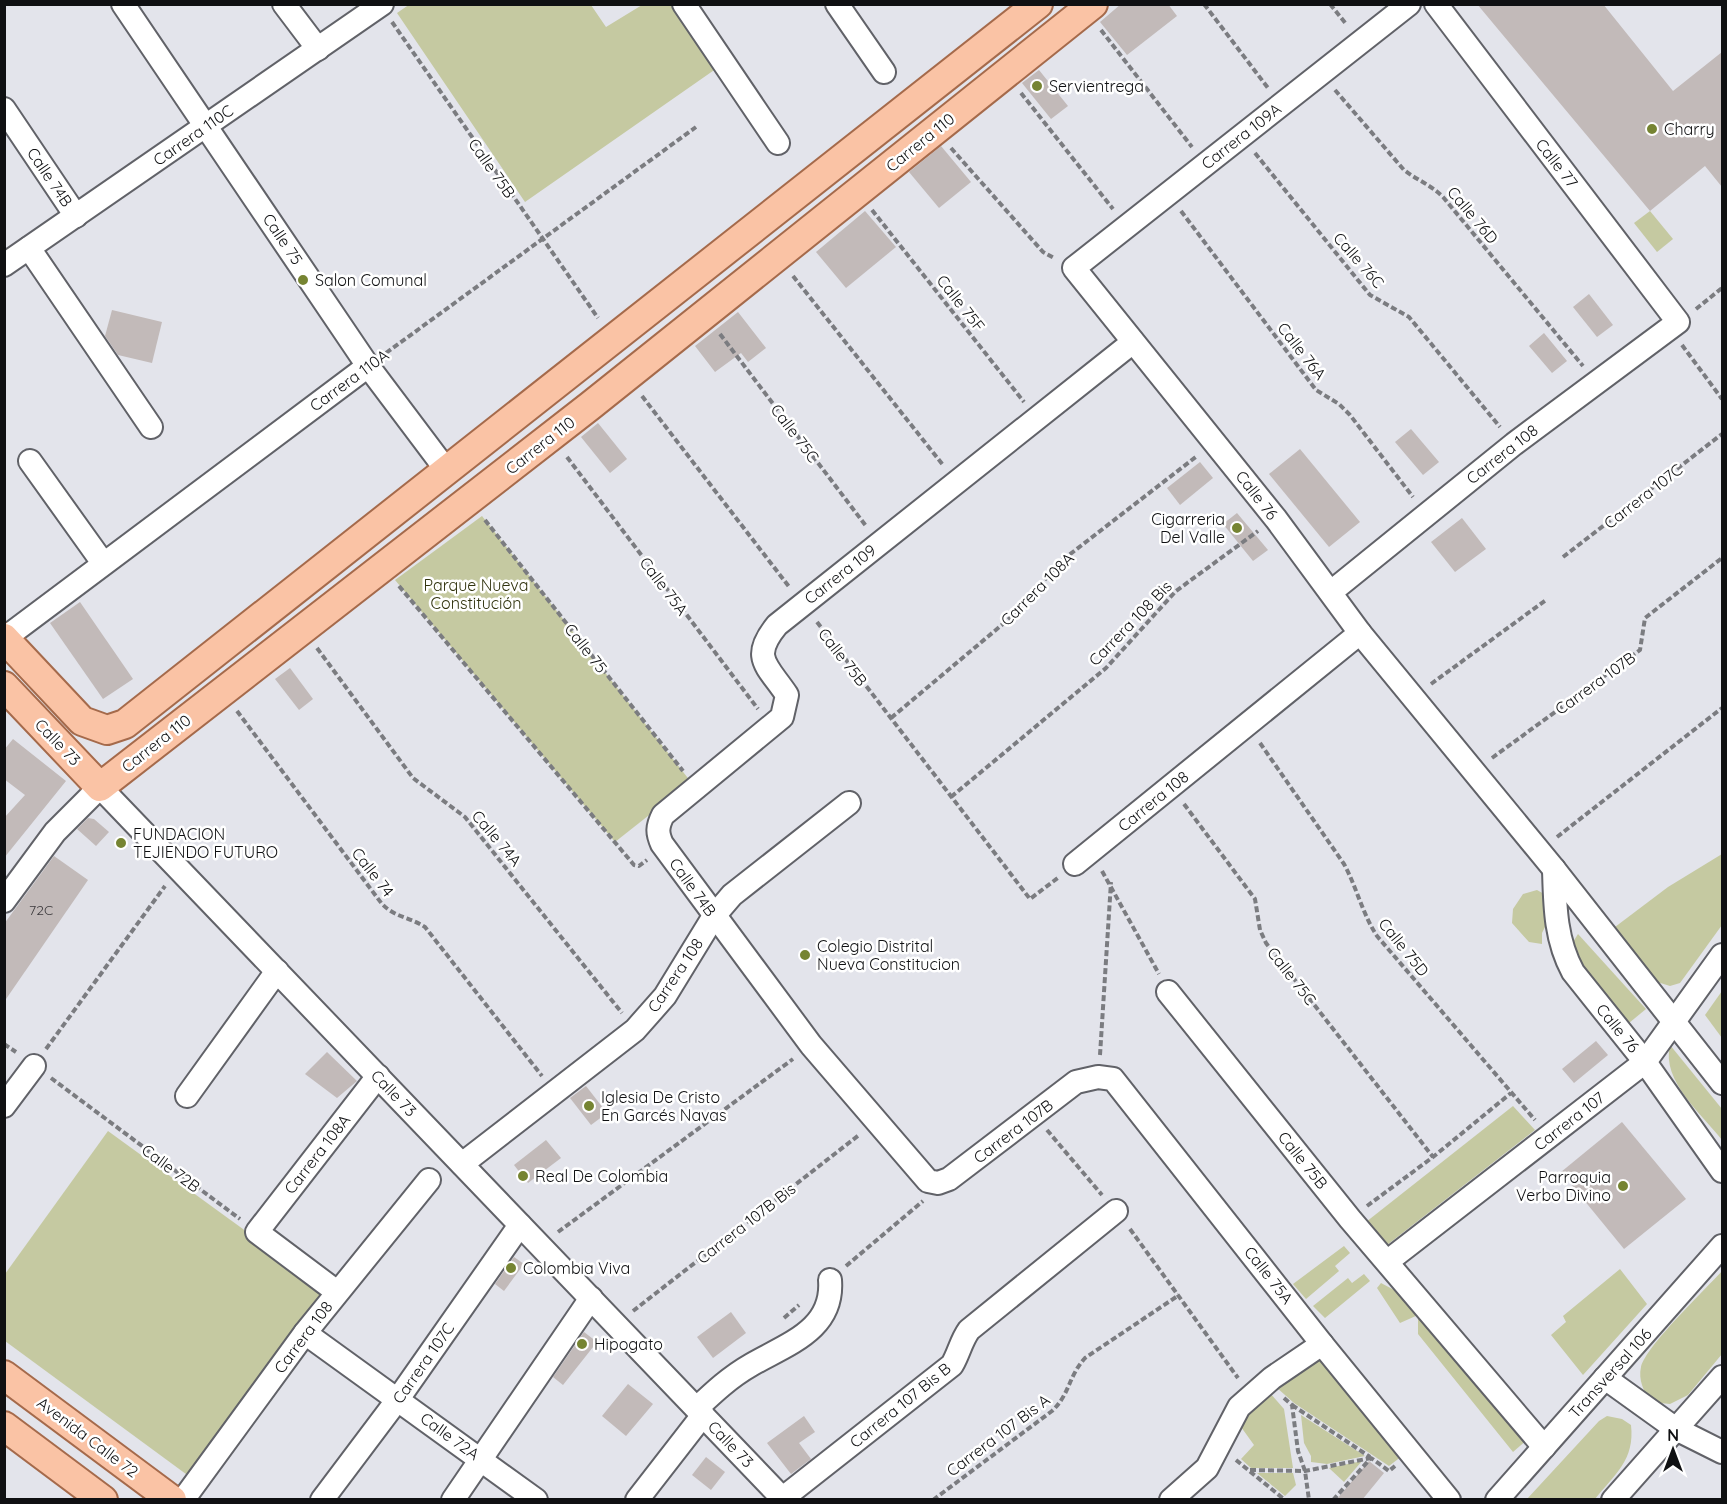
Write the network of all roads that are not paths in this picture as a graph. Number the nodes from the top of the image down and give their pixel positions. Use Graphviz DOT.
graph roads {
  1 [pos="123,4"];
  2 [pos="284,4"];
  3 [pos="684,4"];
  4 [pos="837,4"];
  5 [pos="1038,4"];
  6 [pos="1409,4"];
  7 [pos="1436,4"];
  8 [pos="381,5"];
  9 [pos="1096,17"];
  10 [pos="318,49"];
  11 [pos="884,72"];
  12 [pos="4,109"];
  13 [pos="205,126"];
  14 [pos="778,143"];
  15 [pos="76,216"];
  16 [pos="29,248"];
  17 [pos="4,265"];
  18 [pos="1074,268"];
  19 [pos="1674,325"];
  20 [pos="1133,342"];
  21 [pos="368,366"];
  22 [pos="151,427"];
  23 [pos="30,462"];
  24 [pos="447,471"];
  25 [pos="103,563"];
  26 [pos="1331,592"];
  27 [pos="1360,633"];
  28 [pos="5,638"];
  29 [pos="4,687"];
  30 [pos="106,729"];
  31 [pos="100,787"];
  32 [pos="849,803"];
  33 [pos="662,844"];
  34 [pos="1082,859"];
  35 [pos="1554,869"];
  36 [pos="4,901"];
  37 [pos="714,916"];
  38 [pos="1722,955"];
  39 [pos="277,971"];
  40 [pos="1168,992"];
  41 [pos="1675,1021"];
  42 [pos="1645,1062"];
  43 [pos="34,1066"];
  44 [pos="378,1076"];
  45 [pos="1087,1080"];
  46 [pos="1722,1083"];
  47 [pos="187,1096"];
  48 [pos="4,1106"];
  49 [pos="462,1164"];
  50 [pos="1722,1171"];
  51 [pos="949,1179"];
  52 [pos="429,1180"];
  53 [pos="1116,1211"];
  54 [pos="520,1225"];
  55 [pos="1722,1246"];
  56 [pos="1388,1261"];
  57 [pos="830,1280"];
  58 [pos="337,1292"];
  59 [pos="591,1298"];
  60 [pos="305,1333"];
  61 [pos="1322,1344"];
  62 [pos="4,1375"];
  63 [pos="1722,1377"];
  64 [pos="1605,1378"];
  65 [pos="398,1399"];
  66 [pos="700,1412"];
  67 [pos="1676,1429"];
  68 [pos="8,1437"];
  69 [pos="1544,1447"];
  70 [pos="1722,1452"];
  71 [pos="481,1459"];
  72 [pos="783,1499"];
  73 [pos="103,1500"];
  74 [pos="172,1500"];
  75 [pos="183,1500"];
  76 [pos="322,1500"];
  77 [pos="453,1500"];
  78 [pos="536,1500"];
  79 [pos="637,1500"];
  80 [pos="1171,1500"];
  81 [pos="1449,1500"];
  82 [pos="1497,1500"];
  83 [pos="1613,1500"];
  1 -- 13 [label="street, Calle 75"];
  2 -- 10 [label="street"];
  3 -- 14 [label="street"];
  4 -- 11 [label="street"];
  5 -- 24 [label="main road, Carrera 110"];
  6 -- 18 [label="street, Carrera 109A"];
  7 -- 19 [label="street, Calle 77"];
  8 -- 10 [label="street, Carrera 110C"];
  9 -- 31 [label="main road, Carrera 110"];
  10 -- 13 [label="street, Carrera 110C"];
  12 -- 15 [label="street, Calle 74B"];
  13 -- 15 [label="street, Carrera 110C"];
  13 -- 21 [label="street, Calle 75"];
  15 -- 16 [label="street, Carrera 110C"];
  16 -- 17 [label="street, Carrera 110C"];
  16 -- 22 [label="street"];
  18 -- 20 [label="street, Calle 76"];
  19 -- 26 [label="street, Carrera 108"];
  20 -- 26 [label="street, Calle 76"];
  20 -- 33 [label="street, Carrera 109"];
  21 -- 24 [label="street, Calle 75"];
  21 -- 25 [label="street, Carrera 110A"];
  23 -- 25 [label="street"];
  24 -- 30 [label="main road, Carrera 110"];
  25 -- 28 [label="street, Carrera 110A"];
  26 -- 27 [label="street, Calle 76"];
  27 -- 34 [label="street, Carrera 108"];
  27 -- 35 [label="street, Calle 76"];
  28 -- 30 [label="main road, Calle 73"];
  29 -- 31 [label="main road, Calle 73"];
  31 -- 36 [label="street, Carrera 110"];
  31 -- 39 [label="street, Calle 73"];
  32 -- 37 [label="street, Carrera 108"];
  33 -- 37 [label="street, Calle 74B"];
  35 -- 41 [label="street, Calle 76"];
  35 -- 42 [label="street, Calle 76"];
  37 -- 49 [label="street, Carrera 108"];
  37 -- 51 [label="street, Calle 74B"];
  38 -- 41 [label="street, Carrera 107"];
  39 -- 44 [label="street, Calle 73"];
  39 -- 47 [label="street"];
  40 -- 56 [label="street, Calle 75B"];
  41 -- 42 [label="street, Carrera 107"];
  41 -- 46 [label="street, Calle 76"];
  42 -- 50 [label="street, Calle 76"];
  42 -- 56 [label="street, Carrera 107"];
  43 -- 48 [label="street"];
  44 -- 49 [label="street, Calle 73"];
  44 -- 58 [label="street, Carrera 108A"];
  45 -- 51 [label="street, Carrera 107B"];
  45 -- 61 [label="street, Calle 75A"];
  49 -- 54 [label="street, Calle 73"];
  52 -- 58 [label="street, Carrera 108"];
  53 -- 72 [label="street, Carrera 107 Bis B"];
  54 -- 59 [label="street, Calle 73"];
  54 -- 65 [label="street, Carrera 107C"];
  55 -- 64 [label="street, Transversal 106"];
  56 -- 69 [label="street, Calle 75B"];
  57 -- 66 [label="street"];
  58 -- 60 [label="street, Carrera 108"];
  59 -- 66 [label="street, Calle 73"];
  59 -- 71 [label="street"];
  60 -- 65 [label="street, Calle 72A"];
  60 -- 75 [label="street, Carrera 108"];
  61 -- 80 [label="street"];
  61 -- 81 [label="street, Calle 75A"];
  62 -- 74 [label="main road, Avenida Calle 72"];
  63 -- 67 [label="street"];
  64 -- 67 [label="street"];
  64 -- 69 [label="street, Transversal 106"];
  65 -- 71 [label="street, Calle 72A"];
  65 -- 76 [label="street, Carrera 107C"];
  66 -- 72 [label="street, Calle 73"];
  66 -- 79 [label="street"];
  67 -- 70 [label="street"];
  67 -- 83 [label="street"];
  68 -- 73 [label="main road"];
  69 -- 82 [label="street, Transversal 106"];
  71 -- 77 [label="street"];
  71 -- 78 [label="street, Calle 72A"];
}
